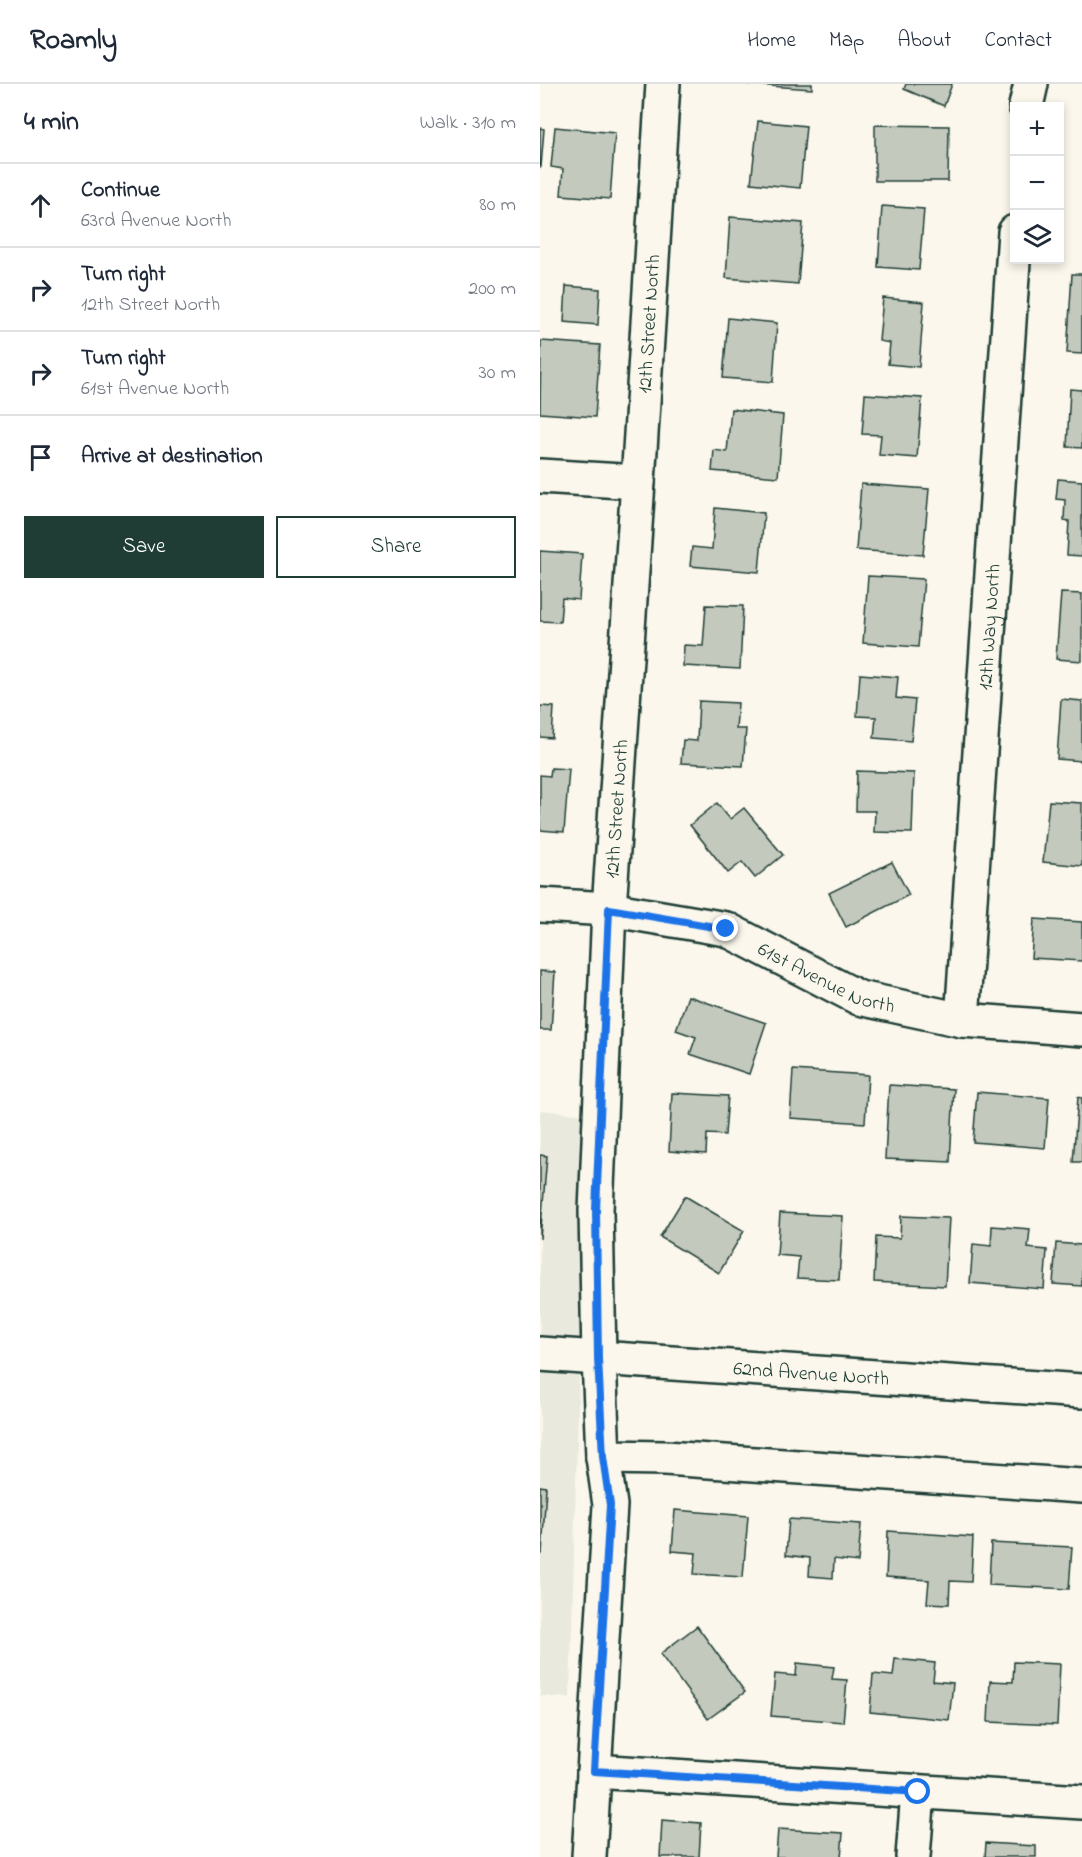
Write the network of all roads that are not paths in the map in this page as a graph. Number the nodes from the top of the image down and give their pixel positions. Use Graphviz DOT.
graph roads {
  1 [pos="663,84"];
  2 [pos="1031,84"];
  3 [pos="1027,102"];
  4 [pos="1012,264"];
  5 [pos="540,476"];
  6 [pos="638,482"];
  7 [pos="540,905"];
  8 [pos="609,909"];
  9 [pos="962,1020"];
  10 [pos="1082,1029"];
  11 [pos="540,1354"];
  12 [pos="598,1358"];
  13 [pos="1082,1391"];
  14 [pos="603,1457"];
  15 [pos="1082,1486"];
  16 [pos="594,1771"];
  17 [pos="918,1792"];
  18 [pos="1082,1802"];
  19 [pos="589,1857"];
  20 [pos="913,1857"];
  1 -- 6 [label="street, 12th Street North"];
  2 -- 3 [label="street"];
  4 -- 9 [label="street, 12th Way North"];
  5 -- 6 [label="street"];
  6 -- 8 [label="street, 12th Street North"];
  7 -- 8 [label="street, 61st Avenue North"];
  8 -- 9 [label="street, 61st Avenue North"];
  8 -- 12 [label="street, 12th Street North"];
  9 -- 10 [label="street, 61st Avenue North"];
  11 -- 12 [label="street, 62nd Avenue North"];
  12 -- 13 [label="street, 62nd Avenue North"];
  12 -- 14 [label="street, 12th Street North"];
  14 -- 15 [label="street"];
  14 -- 16 [label="street, 12th Street North"];
  16 -- 17 [label="street"];
  16 -- 19 [label="street, 12th Street North"];
  17 -- 18 [label="street"];
  17 -- 20 [label="street"];
}
